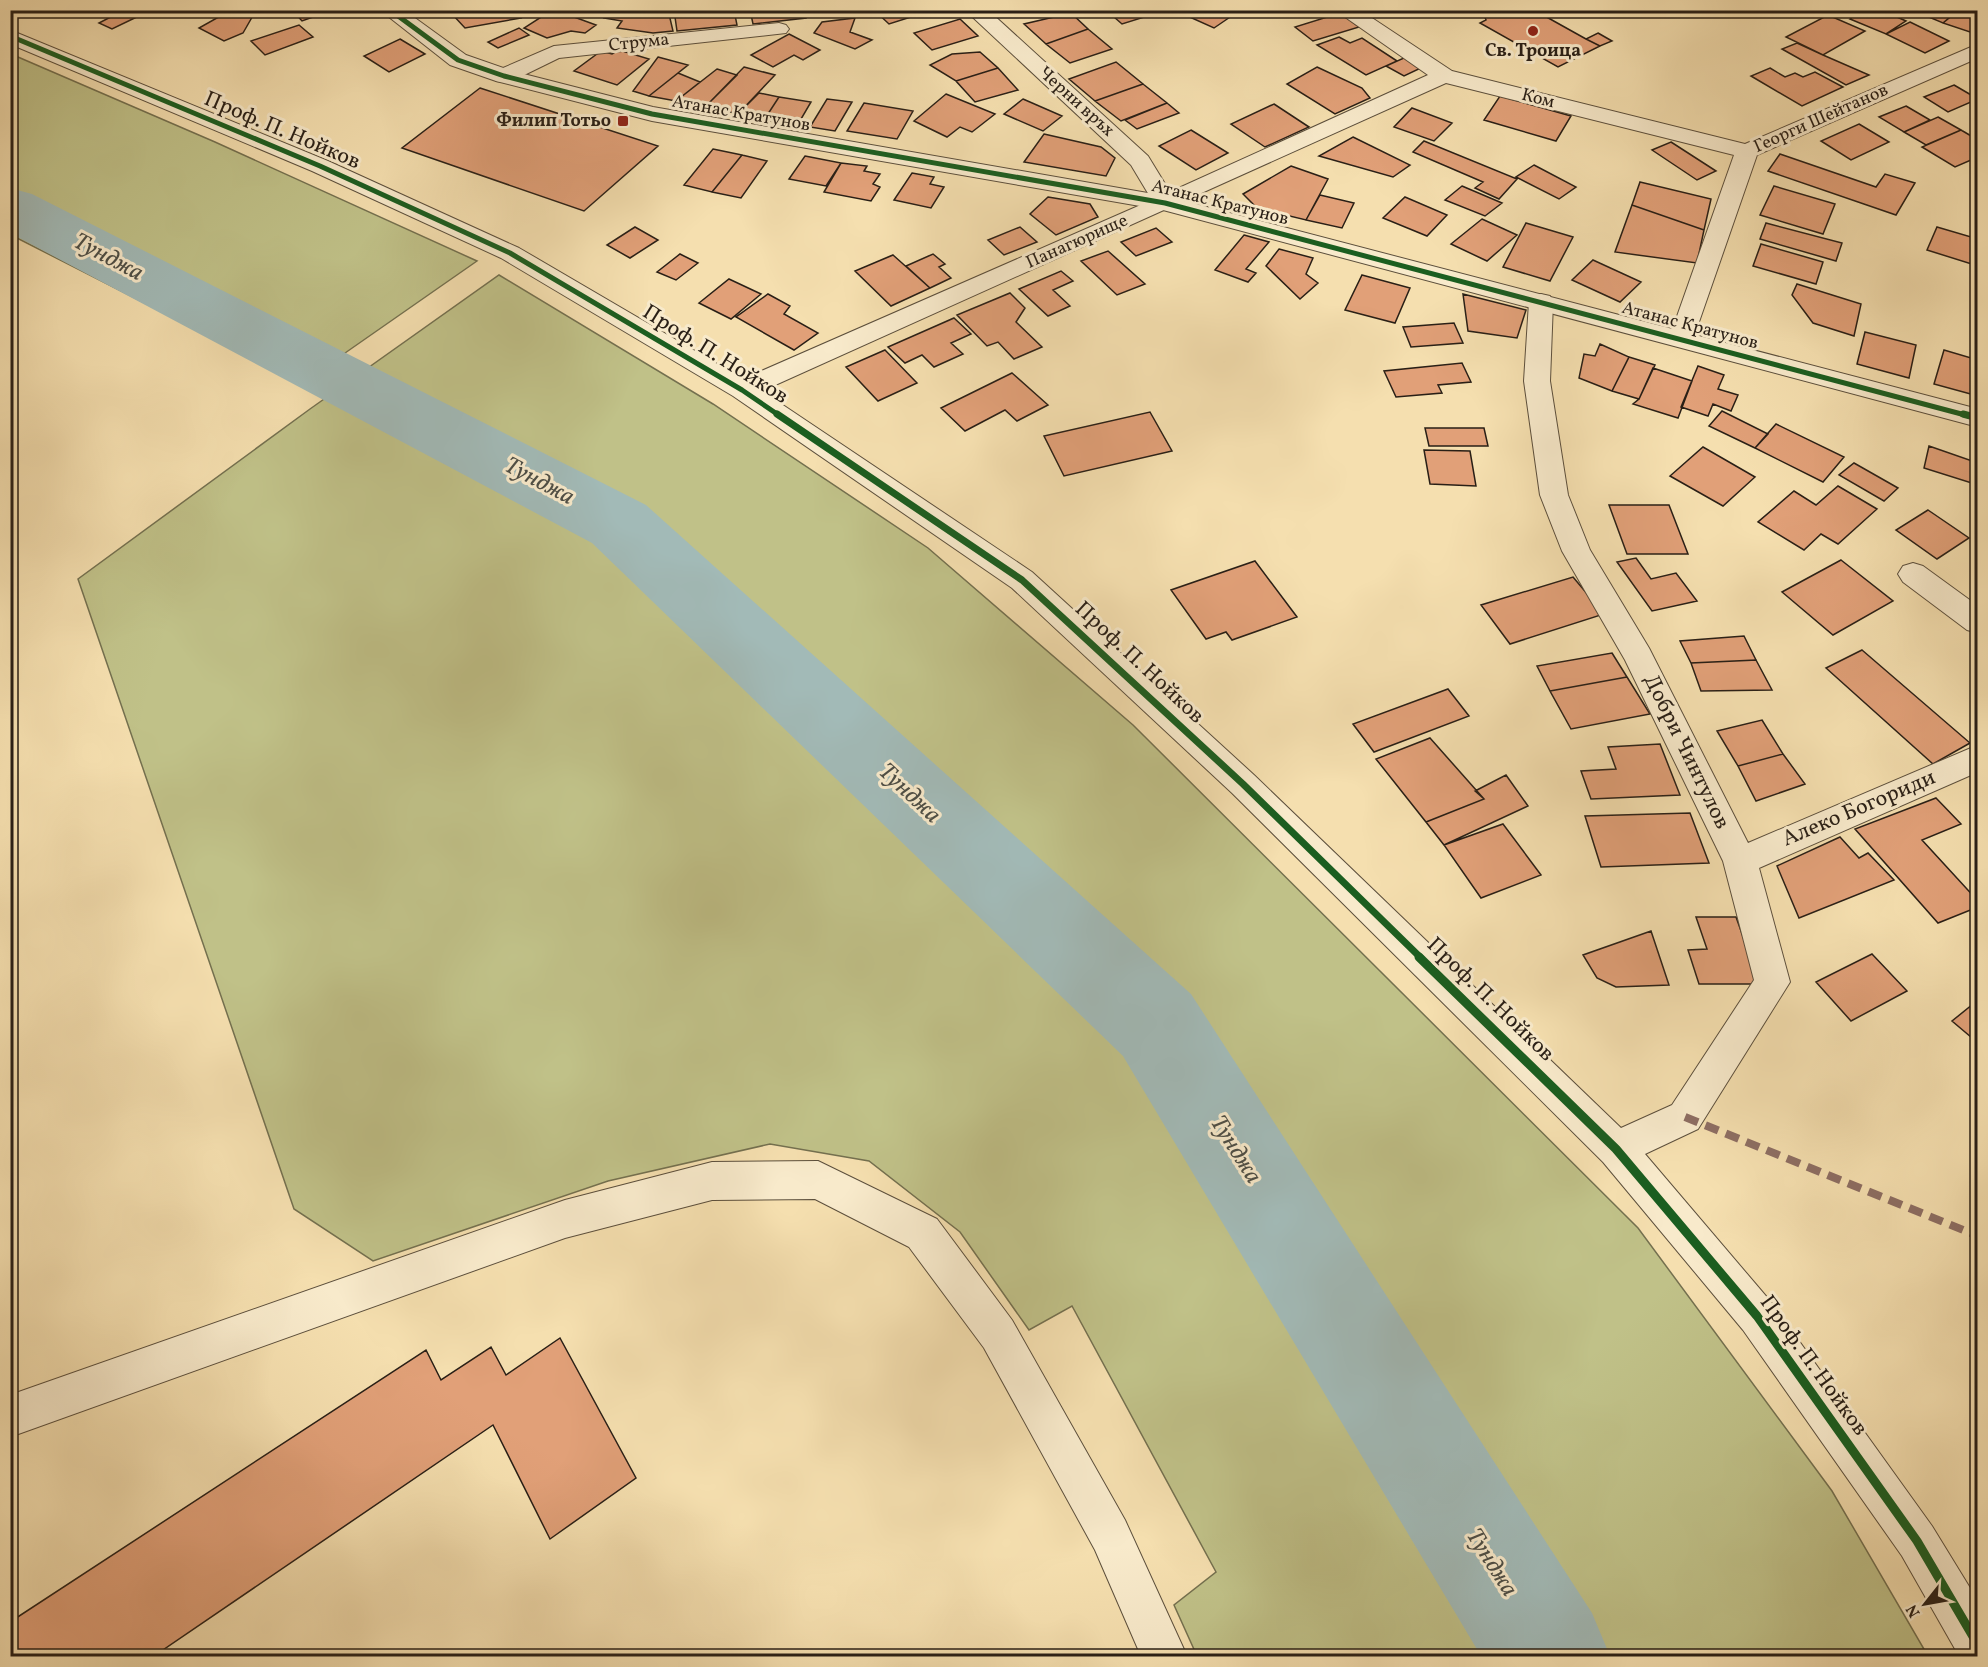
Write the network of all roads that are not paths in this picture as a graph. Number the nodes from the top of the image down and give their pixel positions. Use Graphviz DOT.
graph roads {
  1 [pos="1345,10"];
  2 [pos="396,12"];
  3 [pos="982,12"];
  4 [pos="779,29"];
  5 [pos="10,36"];
  6 [pos="1977,50"];
  7 [pos="504,76"];
  8 [pos="1444,76"];
  9 [pos="1747,151"];
  10 [pos="1165,203"];
  11 [pos="1541,302"];
  12 [pos="1682,339"];
  13 [pos="742,390"];
  14 [pos="1977,418"];
  15 [pos="1913,574"];
  16 [pos="1977,622"];
  17 [pos="1977,758"];
  18 [pos="1740,861"];
  19 [pos="1616,1149"];
  20 [pos="10,1416"];
  21 [pos="1977,1645"];
  22 [pos="1164,1656"];
  1 -- 8 [label="street, Ком"];
  2 -- 7 [label="street, Атанас Кратунов"];
  3 -- 10 [label="street, Черни връх"];
  4 -- 7 [label="street, Струма"];
  5 -- 13 [label="street, Проф. П. Нойков"];
  6 -- 9 [label="street, Георги Шейтанов"];
  7 -- 10 [label="street, Атанас Кратунов"];
  8 -- 9 [label="street, Ком"];
  8 -- 10 [label="street, Панагюрище"];
  9 -- 12 [label="street, Георги Шейтанов"];
  10 -- 11 [label="street, Атанас Кратунов"];
  10 -- 13 [label="street, Панагюрище"];
  11 -- 12 [label="street, Атанас Кратунов"];
  11 -- 18 [label="street, Добри Чинтулов"];
  12 -- 14 [label="street, Атанас Кратунов"];
  13 -- 19 [label="street, Проф. П. Нойков"];
  15 -- 16 [label="street"];
  17 -- 18 [label="street, Алеко Богориди"];
  18 -- 19 [label="street, Добри Чинтулов"];
  19 -- 21 [label="street, Проф. П. Нойков"];
  20 -- 22 [label="street"];
}
